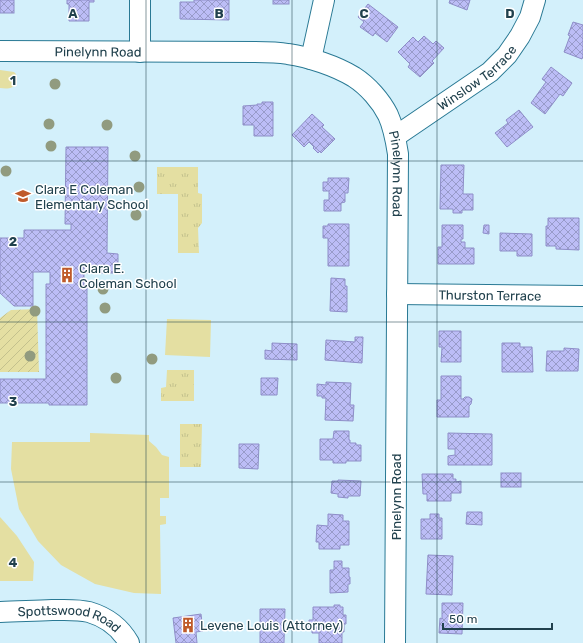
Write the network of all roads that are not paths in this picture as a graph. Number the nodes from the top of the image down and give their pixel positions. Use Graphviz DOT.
graph roads {
  1 [pos="140,0"];
  2 [pos="324,0"];
  3 [pos="535,0"];
  4 [pos="0,50"];
  5 [pos="140,52"];
  6 [pos="311,59"];
  7 [pos="396,136"];
  8 [pos="397,294"];
  9 [pos="583,296"];
  10 [pos="0,612"];
  11 [pos="129,643"];
  12 [pos="395,643"];
  1 -- 5 [label="street"];
  2 -- 6 [label="street"];
  3 -- 7 [label="street, Winslow Terrace"];
  4 -- 5 [label="street, Pinelynn Road"];
  5 -- 6 [label="street, Pinelynn Road"];
  6 -- 7 [label="street, Pinelynn Road"];
  7 -- 8 [label="street, Pinelynn Road"];
  8 -- 9 [label="street, Thurston Terrace"];
  8 -- 12 [label="street, Pinelynn Road"];
  10 -- 11 [label="street, Spottswood Road"];
}
